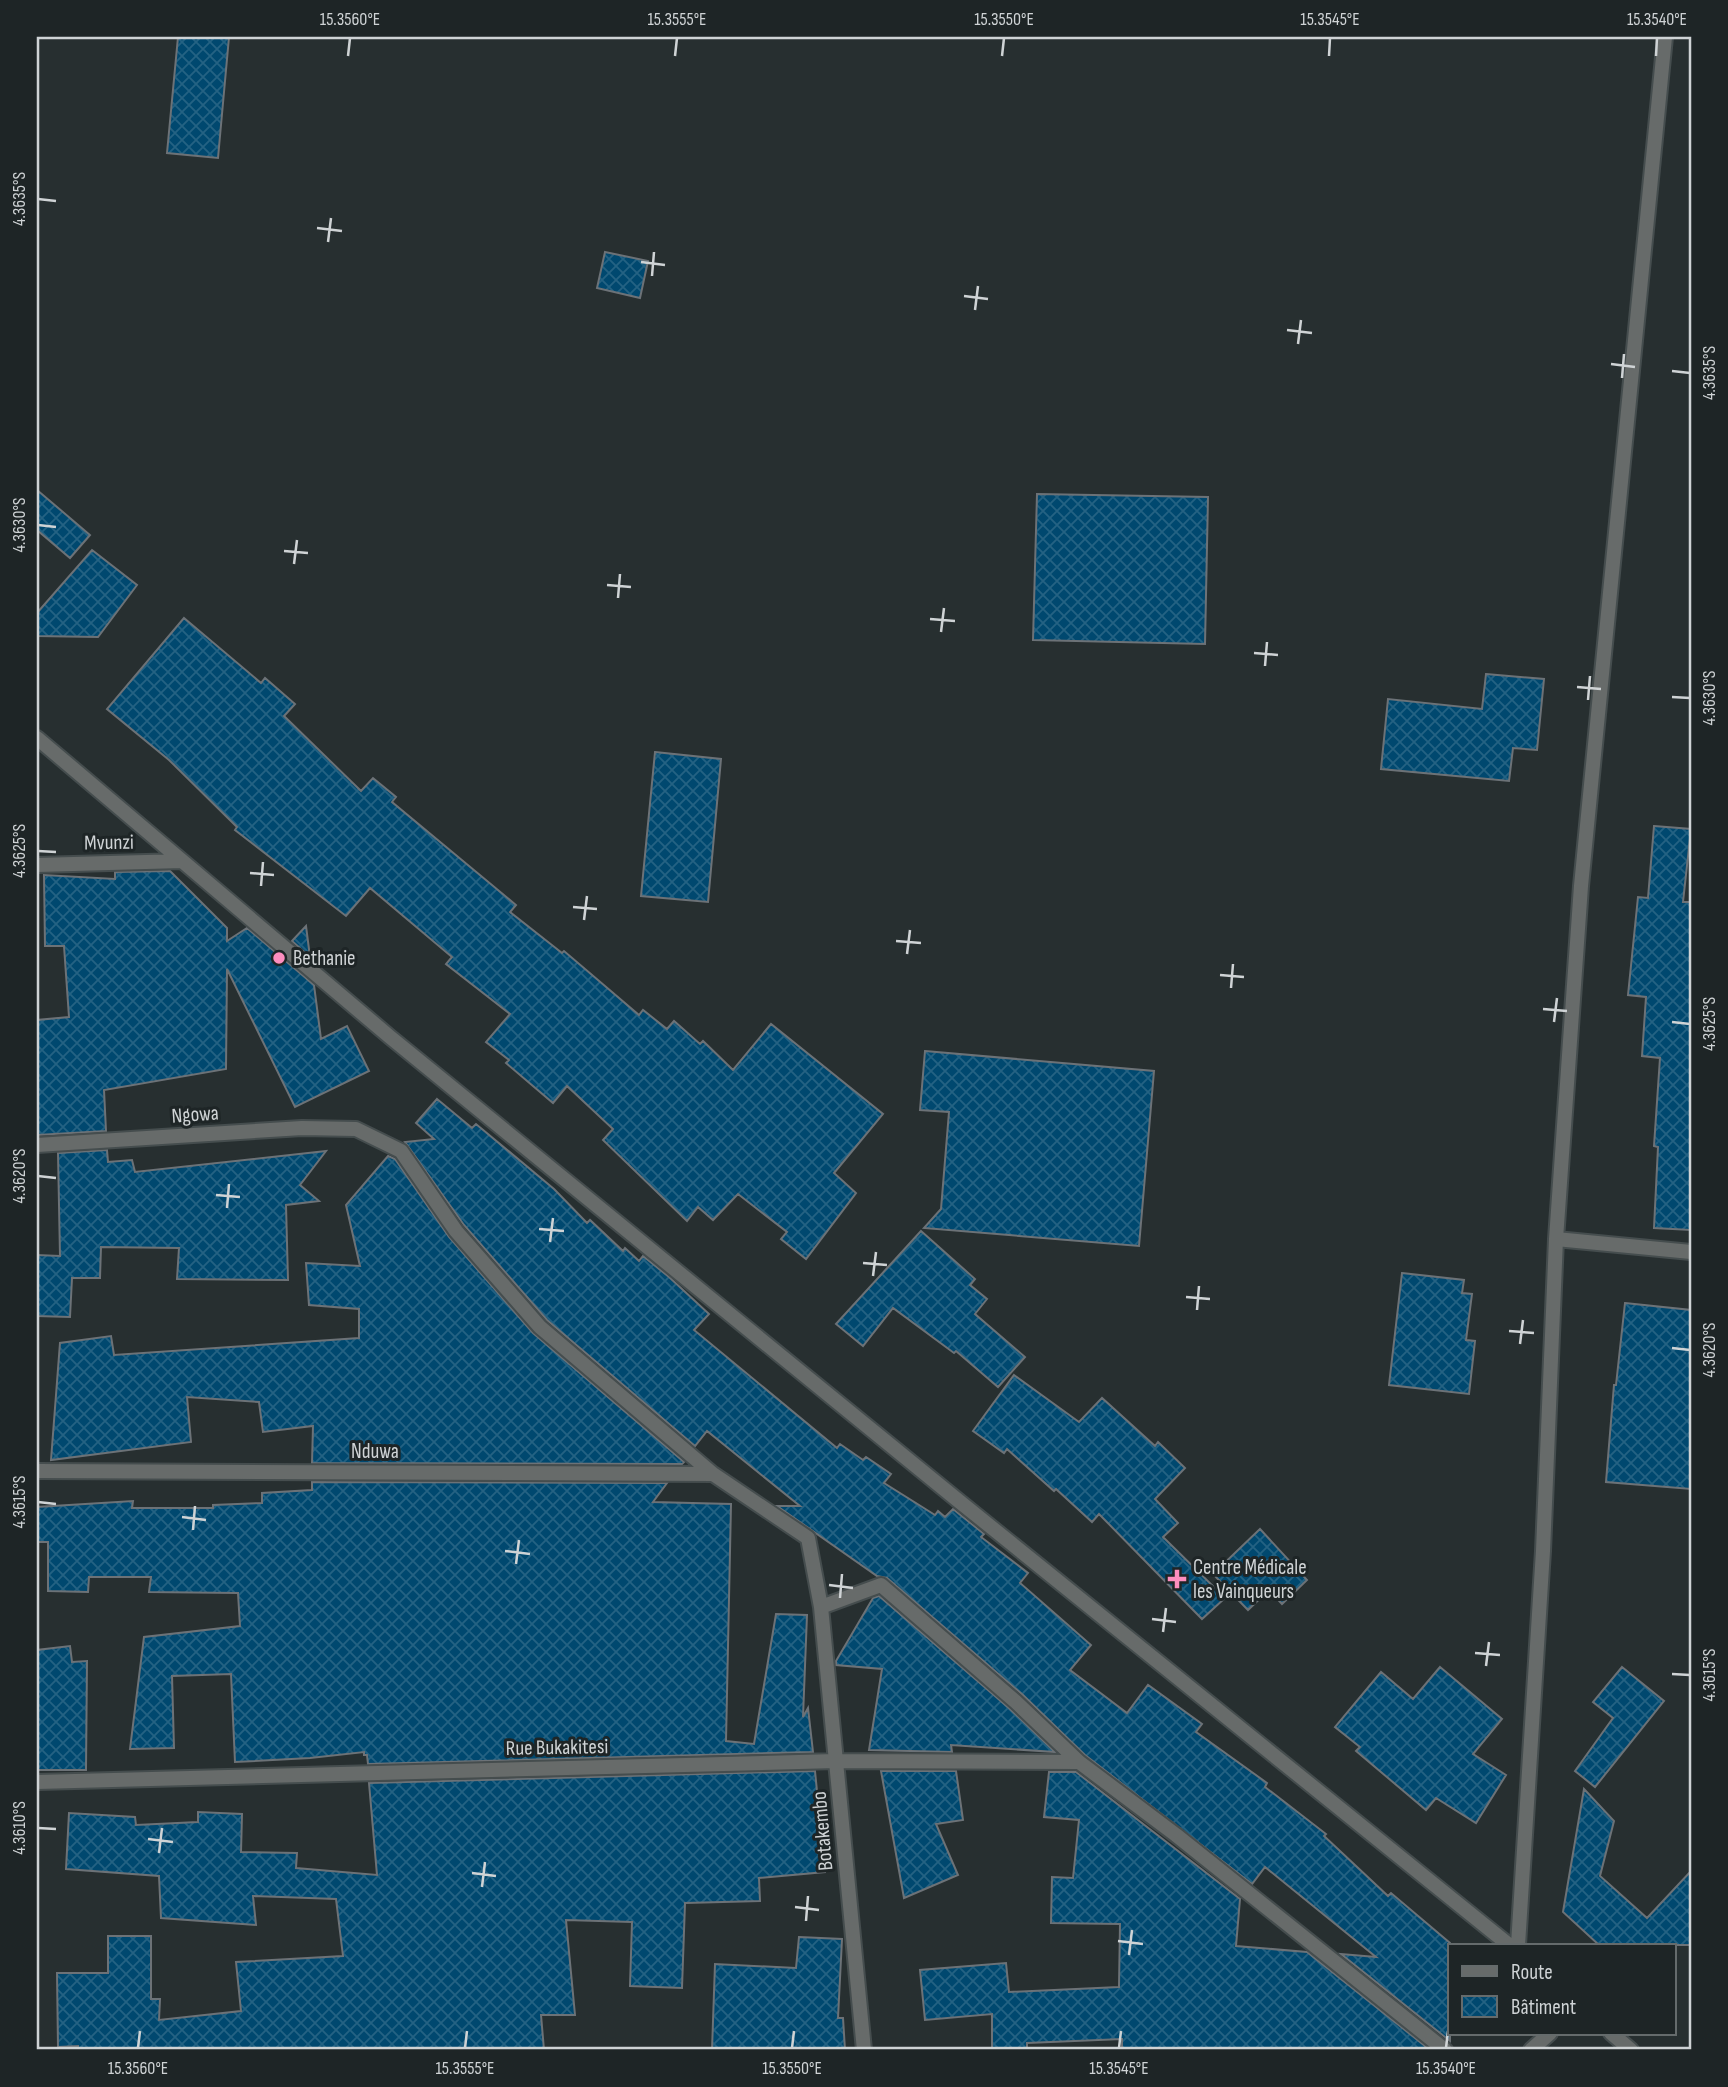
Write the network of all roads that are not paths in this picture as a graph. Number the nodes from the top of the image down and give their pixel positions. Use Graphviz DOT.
graph roads {
  1 [pos="1665,37"];
  2 [pos="37,738"];
  3 [pos="182,861"];
  4 [pos="37,864"];
  5 [pos="356,1129"];
  6 [pos="37,1146"];
  7 [pos="1556,1239"];
  8 [pos="1691,1252"];
  9 [pos="37,1471"];
  10 [pos="713,1474"];
  11 [pos="821,1607"];
  12 [pos="836,1761"];
  13 [pos="1079,1762"];
  14 [pos="37,1782"];
  15 [pos="1508,1944"];
  16 [pos="1518,1944"];
  17 [pos="1548,2035"];
  18 [pos="1613,2035"];
  19 [pos="864,2050"];
  20 [pos="1445,2050"];
  21 [pos="1531,2050"];
  22 [pos="1631,2050"];
  1 -- 7 [label="street"];
  2 -- 3 [label="street"];
  3 -- 4 [label="street, Mvunzi"];
  3 -- 15 [label="street"];
  5 -- 6 [label="street, Ngowa"];
  5 -- 10 [label="street, Botakembo"];
  7 -- 8 [label="street"];
  7 -- 16 [label="street"];
  9 -- 10 [label="street, Nduwa"];
  10 -- 11 [label="street, Botakembo"];
  11 -- 12 [label="street, Botakembo"];
  11 -- 13 [label="street"];
  12 -- 13 [label="street, Rue Bukakitesi"];
  12 -- 14 [label="street, Rue Bukakitesi"];
  12 -- 19 [label="street, Botakembo"];
  13 -- 20 [label="street"];
  17 -- 21 [label="street"];
  18 -- 22 [label="street"];
}
